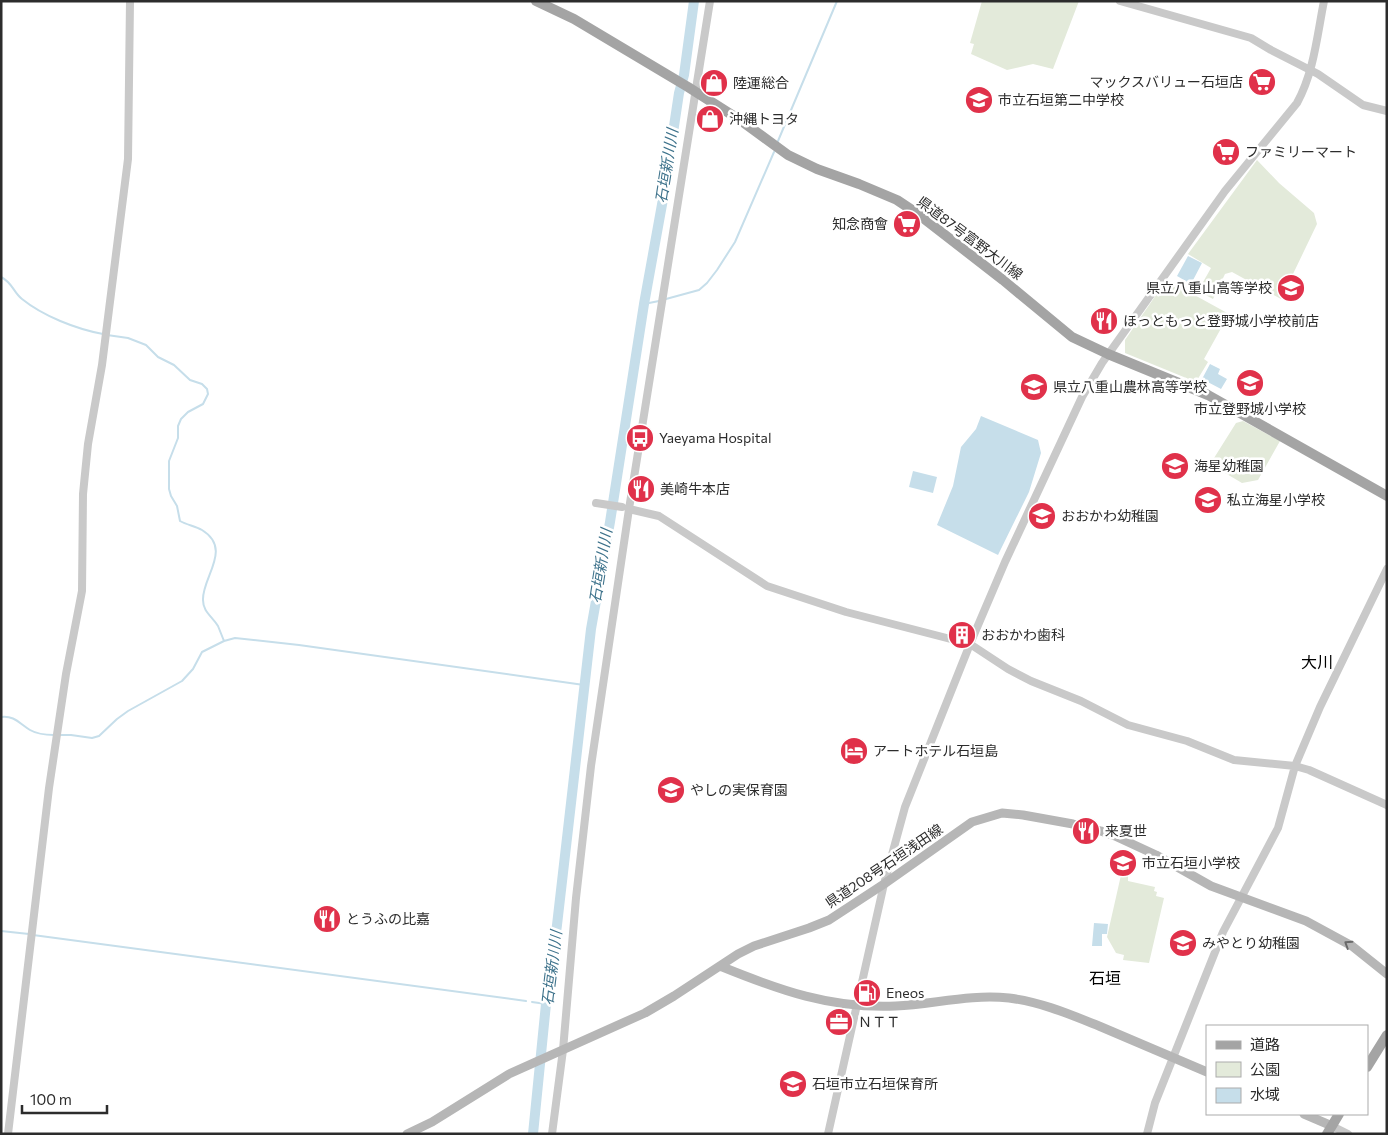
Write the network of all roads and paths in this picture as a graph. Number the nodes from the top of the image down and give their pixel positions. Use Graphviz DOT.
graph roads {
  1 [pos="130,1"];
  2 [pos="536,1"];
  3 [pos="710,1"];
  4 [pos="1120,1"];
  5 [pos="1324,1"];
  6 [pos="1310,71"];
  7 [pos="692,90"];
  8 [pos="1387,111"];
  9 [pos="1108,354"];
  10 [pos="1387,496"];
  11 [pos="596,503"];
  12 [pos="626,508"];
  13 [pos="1387,569"];
  14 [pos="970,644"];
  15 [pos="1295,766"];
  16 [pos="1387,805"];
  17 [pos="884,884"];
  18 [pos="1242,898"];
  19 [pos="720,966"];
  20 [pos="1387,974"];
  21 [pos="855,1006"];
  22 [pos="1387,1035"];
  23 [pos="559,1052"];
  24 [pos="1173,1058"];
  25 [pos="1368,1065"];
  26 [pos="1206,1072"];
  27 [pos="1306,1115"];
  28 [pos="1338,1115"];
  29 [pos="1330,1130"];
  30 [pos="8,1134"];
  31 [pos="407,1134"];
  32 [pos="552,1134"];
  33 [pos="828,1134"];
  34 [pos="1147,1134"];
  35 [pos="1348,1134"];
  1 -- 30 [label="street"];
  2 -- 7 [label="main road, 県道87号富野大川線"];
  3 -- 7 [label="street"];
  4 -- 6 [label="street"];
  5 -- 6 [label="street"];
  6 -- 8 [label="street"];
  6 -- 9 [label="street"];
  7 -- 9 [label="main road, 県道87号富野大川線"];
  7 -- 12 [label="street"];
  9 -- 10 [label="main road, 県道87号富野大川線"];
  9 -- 14 [label="street"];
  11 -- 12 [label="street"];
  12 -- 14 [label="street"];
  12 -- 23 [label="street"];
  13 -- 15 [label="street"];
  14 -- 15 [label="street"];
  14 -- 17 [label="street"];
  15 -- 16 [label="street"];
  15 -- 18 [label="street"];
  17 -- 18 [label="main road, 県道208号石垣浅田線"];
  17 -- 19 [label="main road, 県道208号石垣浅田線"];
  17 -- 21 [label="street"];
  20 -- 18 [label="main road, 県道208号石垣浅田線, one-way"];
  18 -- 24 [label="street"];
  19 -- 21 [label="main road"];
  19 -- 23 [label="main road, 県道208号石垣浅田線"];
  21 -- 24 [label="main road"];
  21 -- 33 [label="street"];
  22 -- 25 [label="main road"];
  23 -- 31 [label="main road, 県道208号石垣浅田線"];
  23 -- 32 [label="street"];
  24 -- 26 [label="main road"];
  24 -- 34 [label="street"];
  27 -- 29 [label="main road"];
  28 -- 29 [label="main road"];
  29 -- 35 [label="street"];
}
